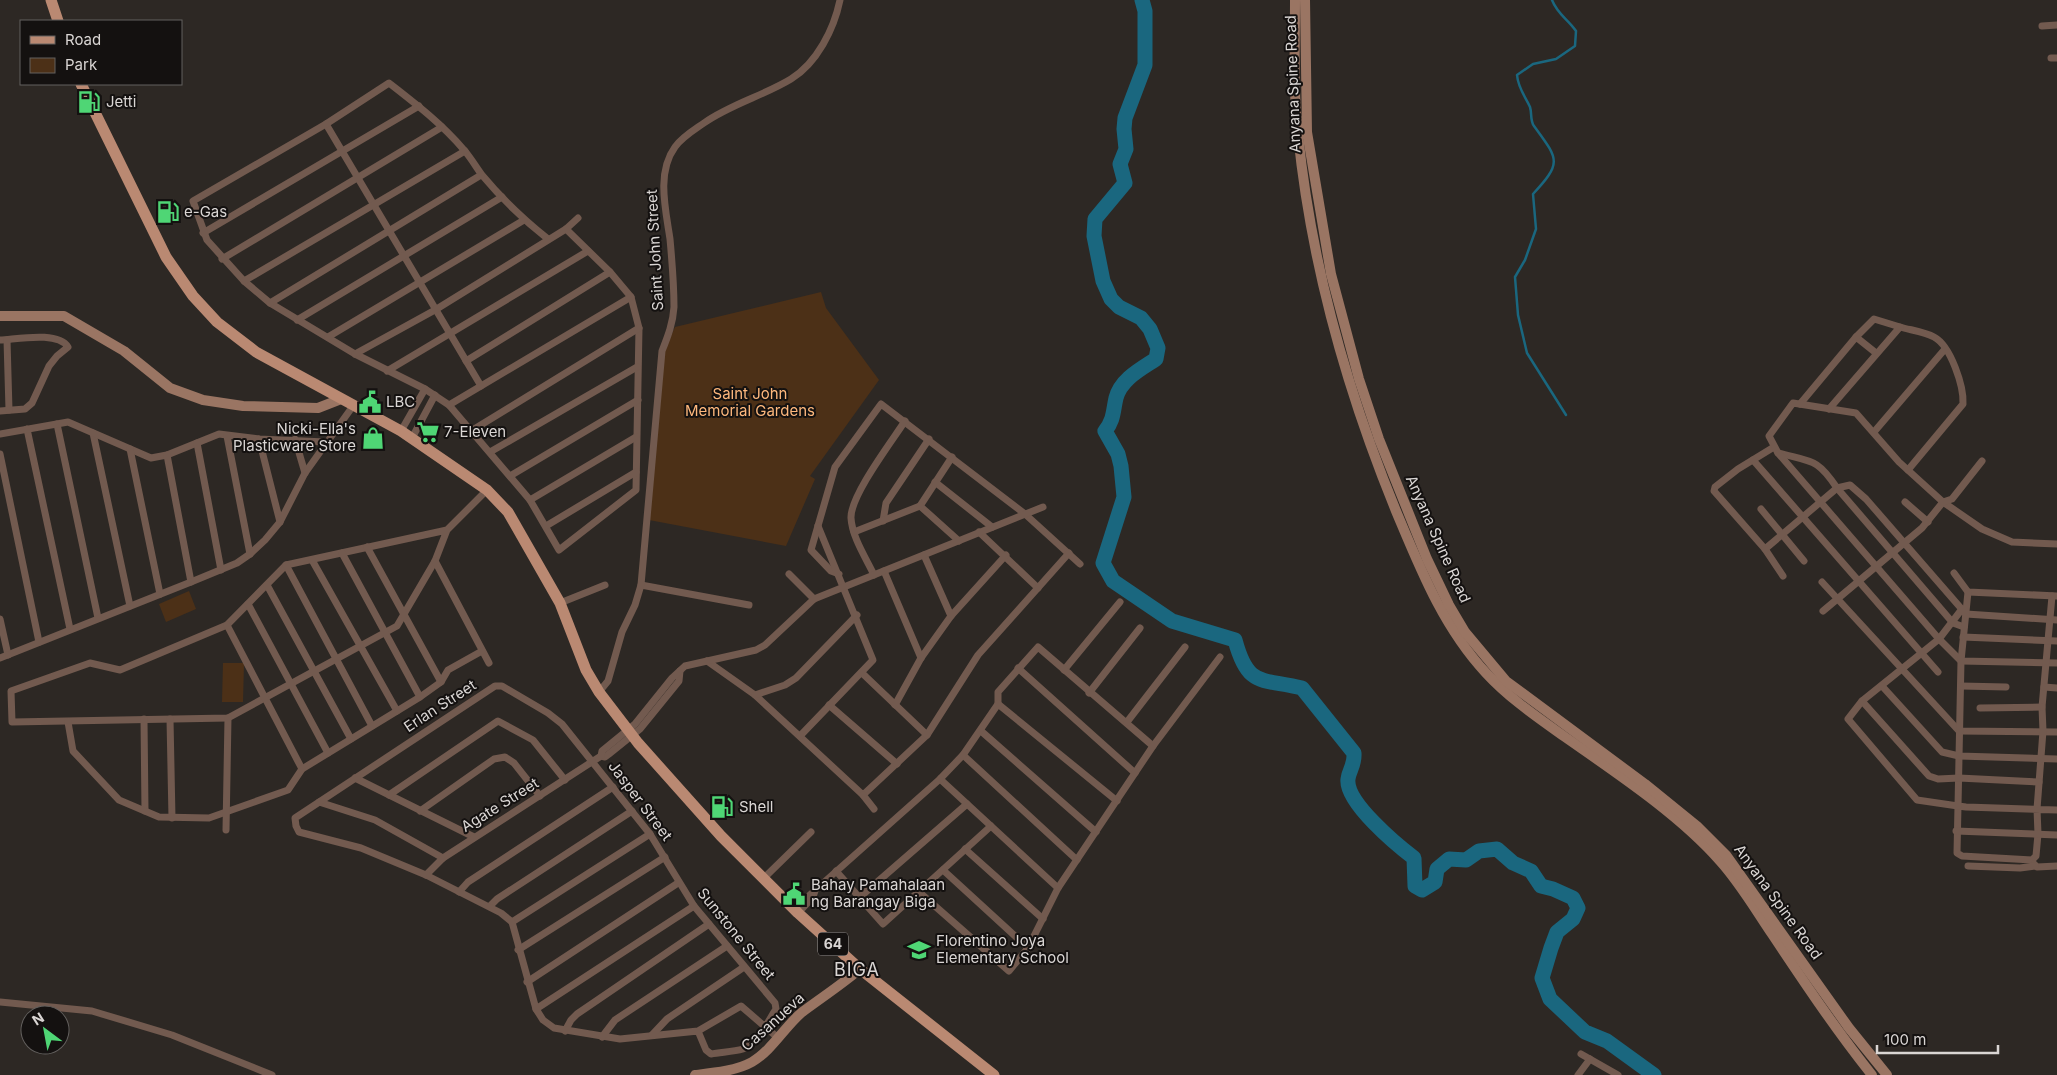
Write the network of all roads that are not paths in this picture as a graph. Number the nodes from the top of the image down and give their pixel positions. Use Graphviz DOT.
graph roads {
  1 [pos="51,0"];
  2 [pos="840,0"];
  3 [pos="1295,0"];
  4 [pos="1304,0"];
  5 [pos="58,20"];
  6 [pos="2057,25"];
  7 [pos="2042,26"];
  8 [pos="81,85"];
  9 [pos="419,106"];
  10 [pos="326,124"];
  11 [pos="442,126"];
  12 [pos="465,151"];
  13 [pos="343,153"];
  14 [pos="482,174"];
  15 [pos="357,178"];
  16 [pos="502,197"];
  17 [pos="372,204"];
  18 [pos="578,218"];
  19 [pos="524,220"];
  20 [pos="566,229"];
  21 [pos="388,230"];
  22 [pos="203,233"];
  23 [pos="548,239"];
  24 [pos="588,251"];
  25 [pos="404,257"];
  26 [pos="222,259"];
  27 [pos="610,272"];
  28 [pos="244,281"];
  29 [pos="420,283"];
  30 [pos="631,297"];
  31 [pos="270,303"];
  32 [pos="435,310"];
  33 [pos="0,316"];
  34 [pos="297,320"];
  35 [pos="1900,327"];
  36 [pos="639,328"];
  37 [pos="450,335"];
  38 [pos="328,337"];
  39 [pos="1856,337"];
  40 [pos="4,340"];
  41 [pos="1945,350"];
  42 [pos="1876,353"];
  43 [pos="355,354"];
  44 [pos="466,361"];
  45 [pos="637,367"];
  46 [pos="387,371"];
  47 [pos="481,386"];
  48 [pos="425,389"];
  49 [pos="435,395"];
  50 [pos="341,400"];
  51 [pos="638,400"];
  52 [pos="1800,404"];
  53 [pos="353,406"];
  54 [pos="449,406"];
  55 [pos="1829,408"];
  56 [pos="9,410"];
  57 [pos="0,411"];
  58 [pos="905,421"];
  59 [pos="57,424"];
  60 [pos="27,429"];
  61 [pos="401,431"];
  62 [pos="471,431"];
  63 [pos="1874,432"];
  64 [pos="93,433"];
  65 [pos="0,434"];
  66 [pos="227,436"];
  67 [pos="636,437"];
  68 [pos="412,438"];
  69 [pos="259,439"];
  70 [pos="295,439"];
  71 [pos="929,439"];
  72 [pos="325,442"];
  73 [pos="197,443"];
  74 [pos="130,449"];
  75 [pos="1776,450"];
  76 [pos="490,452"];
  77 [pos="0,454"];
  78 [pos="167,455"];
  79 [pos="952,457"];
  80 [pos="1753,460"];
  81 [pos="1982,461"];
  82 [pos="1908,470"];
  83 [pos="305,472"];
  84 [pos="636,472"];
  85 [pos="510,476"];
  86 [pos="935,482"];
  87 [pos="1837,488"];
  88 [pos="487,490"];
  89 [pos="530,500"];
  90 [pos="1820,502"];
  91 [pos="1905,502"];
  92 [pos="1943,502"];
  93 [pos="920,506"];
  94 [pos="1043,507"];
  95 [pos="1761,510"];
  96 [pos="1025,514"];
  97 [pos="1803,517"];
  98 [pos="883,521"];
  99 [pos="280,522"];
  100 [pos="1928,522"];
  101 [pos="818,525"];
  102 [pos="546,526"];
  103 [pos="992,527"];
  104 [pos="447,530"];
  105 [pos="854,532"];
  106 [pos="979,532"];
  107 [pos="1783,536"];
  108 [pos="958,541"];
  109 [pos="1903,542"];
  110 [pos="2057,544"];
  111 [pos="368,548"];
  112 [pos="1765,549"];
  113 [pos="342,553"];
  114 [pos="1069,553"];
  115 [pos="1892,553"];
  116 [pos="250,554"];
  117 [pos="924,555"];
  118 [pos="1006,555"];
  119 [pos="312,560"];
  120 [pos="434,561"];
  121 [pos="1804,562"];
  122 [pos="1080,564"];
  123 [pos="286,565"];
  124 [pos="1877,566"];
  125 [pos="221,570"];
  126 [pos="884,571"];
  127 [pos="1954,573"];
  128 [pos="789,574"];
  129 [pos="839,574"];
  130 [pos="874,575"];
  131 [pos="1783,576"];
  132 [pos="1857,581"];
  133 [pos="191,582"];
  134 [pos="1822,582"];
  135 [pos="606,585"];
  136 [pos="641,585"];
  137 [pos="267,586"];
  138 [pos="844,586"];
  139 [pos="1038,588"];
  140 [pos="1968,592"];
  141 [pos="160,594"];
  142 [pos="2054,596"];
  143 [pos="1839,598"];
  144 [pos="814,599"];
  145 [pos="1120,602"];
  146 [pos="560,603"];
  147 [pos="248,604"];
  148 [pos="749,605"];
  149 [pos="130,606"];
  150 [pos="1823,611"];
  151 [pos="1964,612"];
  152 [pos="857,615"];
  153 [pos="404,616"];
  154 [pos="952,616"];
  155 [pos="98,618"];
  156 [pos="0,619"];
  157 [pos="2054,619"];
  158 [pos="1953,623"];
  159 [pos="227,625"];
  160 [pos="1140,628"];
  161 [pos="1964,628"];
  162 [pos="70,629"];
  163 [pos="385,634"];
  164 [pos="1963,638"];
  165 [pos="1939,639"];
  166 [pos="2053,641"];
  167 [pos="39,642"];
  168 [pos="1185,646"];
  169 [pos="360,647"];
  170 [pos="482,650"];
  171 [pos="1921,652"];
  172 [pos="8,655"];
  173 [pos="0,658"];
  174 [pos="921,658"];
  175 [pos="1220,658"];
  176 [pos="336,660"];
  177 [pos="707,660"];
  178 [pos="1961,661"];
  179 [pos="489,662"];
  180 [pos="2046,662"];
  181 [pos="2057,663"];
  182 [pos="1018,668"];
  183 [pos="1902,668"];
  184 [pos="1064,670"];
  185 [pos="314,671"];
  186 [pos="1938,672"];
  187 [pos="862,673"];
  188 [pos="441,682"];
  189 [pos="291,684"];
  190 [pos="1882,686"];
  191 [pos="1961,686"];
  192 [pos="2006,687"];
  193 [pos="2044,687"];
  194 [pos="2057,688"];
  195 [pos="599,692"];
  196 [pos="1089,692"];
  197 [pos="755,695"];
  198 [pos="420,697"];
  199 [pos="265,698"];
  200 [pos="1862,701"];
  201 [pos="998,704"];
  202 [pos="895,705"];
  203 [pos="829,706"];
  204 [pos="2042,707"];
  205 [pos="1980,708"];
  206 [pos="397,711"];
  207 [pos="228,718"];
  208 [pos="144,719"];
  209 [pos="170,719"];
  210 [pos="68,722"];
  211 [pos="1127,722"];
  212 [pos="372,726"];
  213 [pos="981,730"];
  214 [pos="1959,730"];
  215 [pos="2043,731"];
  216 [pos="2057,732"];
  217 [pos="630,733"];
  218 [pos="927,735"];
  219 [pos="800,736"];
  220 [pos="351,739"];
  221 [pos="1153,746"];
  222 [pos="328,753"];
  223 [pos="963,755"];
  224 [pos="1959,756"];
  225 [pos="2042,758"];
  226 [pos="2057,759"];
  227 [pos="593,762"];
  228 [pos="897,764"];
  229 [pos="302,769"];
  230 [pos="1135,773"];
  231 [pos="355,778"];
  232 [pos="1959,778"];
  233 [pos="940,779"];
  234 [pos="565,780"];
  235 [pos="2038,782"];
  236 [pos="613,787"];
  237 [pos="389,795"];
  238 [pos="863,795"];
  239 [pos="540,796"];
  240 [pos="319,802"];
  241 [pos="1117,802"];
  242 [pos="967,804"];
  243 [pos="1958,806"];
  244 [pos="874,809"];
  245 [pos="2037,809"];
  246 [pos="420,810"];
  247 [pos="2057,810"];
  248 [pos="144,811"];
  249 [pos="227,811"];
  250 [pos="632,811"];
  251 [pos="172,818"];
  252 [pos="991,826"];
  253 [pos="226,830"];
  254 [pos="1956,831"];
  255 [pos="811,832"];
  256 [pos="1096,832"];
  257 [pos="650,834"];
  258 [pos="2038,834"];
  259 [pos="2057,835"];
  260 [pos="474,837"];
  261 [pos="965,849"];
  262 [pos="665,857"];
  263 [pos="443,858"];
  264 [pos="1077,860"];
  265 [pos="2033,863"];
  266 [pos="1968,866"];
  267 [pos="2057,866"];
  268 [pos="942,870"];
  269 [pos="836,871"];
  270 [pos="426,875"];
  271 [pos="764,878"];
  272 [pos="678,883"];
  273 [pos="1058,888"];
  274 [pos="459,892"];
  275 [pos="919,892"];
  276 [pos="860,897"];
  277 [pos="490,906"];
  278 [pos="694,906"];
  279 [pos="796,911"];
  280 [pos="1043,919"];
  281 [pos="512,922"];
  282 [pos="709,924"];
  283 [pos="728,946"];
  284 [pos="1028,948"];
  285 [pos="518,950"];
  286 [pos="744,967"];
  287 [pos="860,969"];
  288 [pos="526,982"];
  289 [pos="0,1002"];
  290 [pos="536,1009"];
  291 [pos="765,1026"];
  292 [pos="565,1031"];
  293 [pos="698,1031"];
  294 [pos="652,1035"];
  295 [pos="602,1037"];
  296 [pos="777,1037"];
  297 [pos="1581,1054"];
  298 [pos="1590,1059"];
  299 [pos="272,1075"];
  300 [pos="698,1075"];
  301 [pos="994,1075"];
  302 [pos="1578,1075"];
  303 [pos="1618,1075"];
  304 [pos="1872,1075"];
  305 [pos="1886,1075"];
  1 -- 5 [label="main road"];
  2 -- 136 [label="street, Saint John Street"];
  3 -- 304 [label="main road, Anyana Spine Road"];
  4 -- 305 [label="main road, Anyana Spine Road"];
  6 -- 7 [label="street"];
  8 -- 50 [label="main road, 64"];
  9 -- 10 [label="street"];
  9 -- 11 [label="street"];
  9 -- 13 [label="street"];
  10 -- 13 [label="street"];
  10 -- 22 [label="street"];
  11 -- 12 [label="street"];
  11 -- 15 [label="street"];
  12 -- 14 [label="street"];
  12 -- 17 [label="street"];
  13 -- 15 [label="street"];
  13 -- 22 [label="street"];
  14 -- 16 [label="street"];
  14 -- 21 [label="street"];
  15 -- 17 [label="street"];
  15 -- 26 [label="street"];
  16 -- 19 [label="street"];
  16 -- 25 [label="street"];
  17 -- 21 [label="street"];
  17 -- 28 [label="street"];
  18 -- 20 [label="street"];
  19 -- 23 [label="street"];
  19 -- 29 [label="street"];
  20 -- 23 [label="street"];
  20 -- 24 [label="street"];
  21 -- 25 [label="street"];
  21 -- 31 [label="street"];
  22 -- 26 [label="street"];
  23 -- 32 [label="street"];
  24 -- 27 [label="street"];
  24 -- 37 [label="street"];
  25 -- 29 [label="street"];
  25 -- 34 [label="street"];
  26 -- 28 [label="street"];
  27 -- 30 [label="street"];
  27 -- 44 [label="street"];
  28 -- 31 [label="street"];
  29 -- 32 [label="street"];
  29 -- 38 [label="street"];
  30 -- 36 [label="street"];
  30 -- 47 [label="street"];
  31 -- 34 [label="street"];
  32 -- 37 [label="street"];
  32 -- 43 [label="street"];
  33 -- 50 [label="main road"];
  34 -- 38 [label="street"];
  35 -- 39 [label="street"];
  35 -- 41 [label="street"];
  35 -- 42 [label="street"];
  36 -- 45 [label="street"];
  36 -- 62 [label="street"];
  37 -- 44 [label="street"];
  37 -- 46 [label="street"];
  38 -- 43 [label="street"];
  39 -- 42 [label="street"];
  39 -- 52 [label="street"];
  40 -- 56 [label="street"];
  40 -- 56 [label="street"];
  41 -- 63 [label="street"];
  41 -- 82 [label="street"];
  42 -- 55 [label="street"];
  43 -- 46 [label="street"];
  44 -- 47 [label="street"];
  45 -- 51 [label="street"];
  45 -- 76 [label="street"];
  46 -- 48 [label="street"];
  47 -- 54 [label="street"];
  48 -- 49 [label="street"];
  48 -- 61 [label="street"];
  49 -- 54 [label="street"];
  49 -- 68 [label="street"];
  50 -- 53 [label="main road, 64"];
  51 -- 67 [label="street"];
  51 -- 85 [label="street"];
  52 -- 55 [label="street"];
  52 -- 75 [label="street"];
  53 -- 61 [label="main road, 64"];
  53 -- 72 [label="street"];
  54 -- 62 [label="street"];
  55 -- 63 [label="street"];
  56 -- 57 [label="street"];
  58 -- 71 [label="street"];
  58 -- 101 [label="street"];
  58 -- 105 [label="street"];
  59 -- 60 [label="street"];
  59 -- 64 [label="street"];
  59 -- 155 [label="street"];
  60 -- 65 [label="street"];
  60 -- 162 [label="street"];
  61 -- 68 [label="main road, 64"];
  62 -- 76 [label="street"];
  63 -- 82 [label="street"];
  64 -- 74 [label="street"];
  64 -- 149 [label="street"];
  66 -- 69 [label="street"];
  66 -- 73 [label="street"];
  66 -- 116 [label="street"];
  67 -- 84 [label="street"];
  67 -- 89 [label="street"];
  68 -- 88 [label="main road, 64"];
  69 -- 70 [label="street"];
  69 -- 99 [label="street"];
  70 -- 72 [label="street"];
  70 -- 83 [label="street"];
  71 -- 79 [label="street"];
  71 -- 98 [label="street"];
  72 -- 83 [label="street"];
  73 -- 78 [label="street"];
  73 -- 125 [label="street"];
  74 -- 78 [label="street"];
  74 -- 141 [label="street"];
  75 -- 80 [label="street"];
  75 -- 87 [label="street"];
  75 -- 90 [label="street"];
  76 -- 85 [label="street"];
  77 -- 167 [label="street"];
  78 -- 133 [label="street"];
  79 -- 86 [label="street"];
  79 -- 96 [label="street"];
  80 -- 97 [label="street"];
  80 -- 112 [label="street"];
  81 -- 92 [label="street"];
  82 -- 92 [label="street"];
  83 -- 99 [label="street"];
  84 -- 102 [label="street"];
  84 -- 102 [label="street"];
  85 -- 89 [label="street"];
  86 -- 93 [label="street"];
  86 -- 103 [label="street"];
  87 -- 90 [label="street"];
  87 -- 109 [label="street"];
  87 -- 115 [label="street"];
  88 -- 104 [label="street"];
  88 -- 146 [label="main road, 64"];
  89 -- 102 [label="street"];
  90 -- 97 [label="street"];
  90 -- 124 [label="street"];
  91 -- 100 [label="street"];
  92 -- 100 [label="street"];
  92 -- 110 [label="street"];
  93 -- 98 [label="street"];
  93 -- 108 [label="street"];
  94 -- 96 [label="street"];
  95 -- 107 [label="street"];
  96 -- 103 [label="street"];
  96 -- 114 [label="street"];
  97 -- 107 [label="street"];
  97 -- 132 [label="street"];
  98 -- 105 [label="street"];
  99 -- 116 [label="street"];
  100 -- 109 [label="street"];
  101 -- 129 [label="street"];
  101 -- 129 [label="street"];
  103 -- 106 [label="street"];
  104 -- 111 [label="street"];
  104 -- 120 [label="street"];
  105 -- 130 [label="street"];
  106 -- 108 [label="street"];
  106 -- 118 [label="street"];
  107 -- 112 [label="street"];
  107 -- 121 [label="street"];
  108 -- 117 [label="street"];
  109 -- 115 [label="street"];
  109 -- 151 [label="street"];
  111 -- 113 [label="street"];
  111 -- 153 [label="street"];
  112 -- 131 [label="street"];
  113 -- 119 [label="street"];
  113 -- 163 [label="street"];
  114 -- 122 [label="street"];
  114 -- 139 [label="street"];
  115 -- 124 [label="street"];
  115 -- 158 [label="street"];
  116 -- 125 [label="street"];
  117 -- 126 [label="street"];
  117 -- 154 [label="street"];
  118 -- 139 [label="street"];
  118 -- 154 [label="street"];
  119 -- 123 [label="street"];
  119 -- 169 [label="street"];
  120 -- 153 [label="street"];
  120 -- 170 [label="street"];
  123 -- 137 [label="street"];
  123 -- 176 [label="street"];
  124 -- 132 [label="street"];
  124 -- 165 [label="street"];
  125 -- 133 [label="street"];
  126 -- 130 [label="street"];
  126 -- 174 [label="street"];
  127 -- 140 [label="street"];
  128 -- 144 [label="street"];
  129 -- 138 [label="street"];
  130 -- 138 [label="street"];
  132 -- 143 [label="street"];
  132 -- 171 [label="street"];
  133 -- 141 [label="street"];
  134 -- 143 [label="street"];
  135 -- 146 [label="street"];
  136 -- 148 [label="street"];
  136 -- 195 [label="street, Saint John Street"];
  137 -- 147 [label="street"];
  137 -- 185 [label="street"];
  138 -- 144 [label="street"];
  138 -- 152 [label="street"];
  139 -- 218 [label="street"];
  140 -- 142 [label="street"];
  140 -- 151 [label="street"];
  141 -- 149 [label="street"];
  142 -- 157 [label="street"];
  143 -- 150 [label="street"];
  143 -- 183 [label="street"];
  144 -- 177 [label="street"];
  145 -- 184 [label="street"];
  146 -- 195 [label="main road, 64"];
  147 -- 159 [label="street"];
  147 -- 189 [label="street"];
  149 -- 155 [label="street"];
  151 -- 157 [label="street"];
  151 -- 158 [label="street"];
  151 -- 161 [label="street"];
  152 -- 187 [label="street"];
  152 -- 197 [label="street"];
  153 -- 163 [label="street"];
  153 -- 188 [label="street"];
  154 -- 174 [label="street"];
  155 -- 162 [label="street"];
  156 -- 172 [label="street"];
  157 -- 166 [label="street"];
  158 -- 161 [label="street"];
  158 -- 165 [label="street"];
  159 -- 199 [label="street"];
  159 -- 210 [label="street"];
  160 -- 196 [label="street"];
  161 -- 164 [label="street"];
  162 -- 167 [label="street"];
  163 -- 169 [label="street"];
  163 -- 198 [label="street"];
  164 -- 166 [label="street"];
  164 -- 178 [label="street"];
  165 -- 171 [label="street"];
  165 -- 178 [label="street"];
  166 -- 180 [label="street"];
  167 -- 172 [label="street"];
  168 -- 211 [label="street"];
  169 -- 176 [label="street"];
  169 -- 206 [label="street"];
  170 -- 179 [label="street"];
  170 -- 188 [label="street"];
  171 -- 183 [label="street"];
  171 -- 186 [label="street"];
  172 -- 173 [label="street"];
  174 -- 202 [label="street"];
  175 -- 221 [label="street"];
  176 -- 185 [label="street"];
  176 -- 212 [label="street"];
  177 -- 197 [label="street"];
  177 -- 217 [label="street, Agate Street"];
  178 -- 180 [label="street"];
  178 -- 191 [label="street"];
  180 -- 181 [label="street"];
  180 -- 193 [label="street"];
  182 -- 184 [label="street"];
  182 -- 201 [label="street"];
  182 -- 230 [label="street"];
  183 -- 190 [label="street"];
  183 -- 214 [label="street"];
  184 -- 196 [label="street"];
  185 -- 189 [label="street"];
  185 -- 220 [label="street"];
  187 -- 202 [label="street"];
  187 -- 203 [label="street"];
  188 -- 198 [label="street"];
  189 -- 199 [label="street"];
  189 -- 222 [label="street"];
  190 -- 200 [label="street"];
  190 -- 224 [label="street"];
  191 -- 192 [label="street"];
  191 -- 214 [label="street"];
  193 -- 194 [label="street"];
  193 -- 204 [label="street"];
  195 -- 217 [label="main road, 64"];
  196 -- 211 [label="street"];
  197 -- 219 [label="street"];
  198 -- 206 [label="street"];
  199 -- 207 [label="street"];
  199 -- 229 [label="street"];
  200 -- 232 [label="street"];
  200 -- 243 [label="street"];
  201 -- 213 [label="street"];
  201 -- 241 [label="street"];
  202 -- 218 [label="street"];
  203 -- 219 [label="street"];
  203 -- 228 [label="street"];
  204 -- 205 [label="street"];
  204 -- 215 [label="street"];
  206 -- 212 [label="street"];
  207 -- 209 [label="street"];
  207 -- 249 [label="street"];
  208 -- 209 [label="street"];
  208 -- 210 [label="street"];
  208 -- 248 [label="street"];
  209 -- 251 [label="street"];
  210 -- 248 [label="street"];
  211 -- 221 [label="street"];
  212 -- 220 [label="street"];
  213 -- 223 [label="street"];
  213 -- 256 [label="street"];
  214 -- 215 [label="street"];
  214 -- 224 [label="street"];
  215 -- 216 [label="street"];
  215 -- 225 [label="street"];
  217 -- 227 [label="street, Agate Street"];
  217 -- 271 [label="main road, 64"];
  218 -- 228 [label="street"];
  219 -- 238 [label="street"];
  220 -- 222 [label="street"];
  221 -- 230 [label="street"];
  222 -- 229 [label="street"];
  223 -- 233 [label="street"];
  223 -- 264 [label="street"];
  224 -- 225 [label="street"];
  224 -- 232 [label="street"];
  225 -- 226 [label="street"];
  225 -- 235 [label="street"];
  227 -- 231 [label="street, Erlan Street"];
  227 -- 234 [label="street, Agate Street"];
  227 -- 236 [label="street, Jasper Street"];
  228 -- 238 [label="street"];
  229 -- 249 [label="street"];
  230 -- 241 [label="street"];
  231 -- 237 [label="street"];
  231 -- 240 [label="street, Erlan Street"];
  232 -- 235 [label="street"];
  232 -- 243 [label="street"];
  233 -- 242 [label="street"];
  233 -- 269 [label="street"];
  234 -- 237 [label="street"];
  234 -- 239 [label="street, Agate Street"];
  235 -- 245 [label="street"];
  236 -- 250 [label="street, Jasper Street"];
  236 -- 274 [label="street"];
  237 -- 246 [label="street"];
  238 -- 244 [label="street"];
  239 -- 246 [label="street"];
  239 -- 260 [label="street, Agate Street"];
  240 -- 263 [label="street"];
  240 -- 270 [label="street, Erlan Street"];
  241 -- 256 [label="street"];
  242 -- 252 [label="street"];
  242 -- 276 [label="street"];
  243 -- 245 [label="street"];
  243 -- 254 [label="street"];
  245 -- 247 [label="street"];
  245 -- 258 [label="street"];
  246 -- 260 [label="street"];
  248 -- 251 [label="street"];
  249 -- 251 [label="street"];
  249 -- 253 [label="street"];
  250 -- 257 [label="street, Jasper Street"];
  250 -- 277 [label="street"];
  252 -- 261 [label="street"];
  252 -- 273 [label="street"];
  254 -- 258 [label="street"];
  254 -- 265 [label="street"];
  255 -- 271 [label="street"];
  256 -- 264 [label="street"];
  257 -- 262 [label="street, Jasper Street"];
  257 -- 281 [label="street"];
  258 -- 259 [label="street"];
  258 -- 265 [label="street"];
  260 -- 263 [label="street, Agate Street"];
  261 -- 268 [label="street"];
  261 -- 280 [label="street"];
  262 -- 272 [label="street, Sunstone Street"];
  262 -- 285 [label="street"];
  263 -- 270 [label="street, Agate Street"];
  264 -- 273 [label="street"];
  265 -- 266 [label="street"];
  265 -- 267 [label="street"];
  268 -- 275 [label="street"];
  268 -- 284 [label="street"];
  269 -- 276 [label="street"];
  269 -- 279 [label="street"];
  270 -- 274 [label="street"];
  271 -- 279 [label="main road, 64"];
  272 -- 278 [label="street, Sunstone Street"];
  272 -- 288 [label="street"];
  273 -- 280 [label="street"];
  274 -- 277 [label="street"];
  275 -- 276 [label="street"];
  275 -- 284 [label="street"];
  277 -- 281 [label="street"];
  278 -- 282 [label="street, Sunstone Street"];
  278 -- 290 [label="street"];
  279 -- 287 [label="main road, 64"];
  280 -- 284 [label="street"];
  281 -- 285 [label="street"];
  282 -- 283 [label="street, Sunstone Street"];
  282 -- 292 [label="street"];
  283 -- 286 [label="street, Sunstone Street"];
  283 -- 295 [label="street"];
  285 -- 288 [label="street"];
  286 -- 291 [label="street, Sunstone Street"];
  286 -- 294 [label="street"];
  287 -- 296 [label="main road, Casanueva"];
  287 -- 301 [label="main road, 64"];
  288 -- 290 [label="street"];
  289 -- 299 [label="street"];
  290 -- 292 [label="street"];
  291 -- 293 [label="street"];
  291 -- 293 [label="street"];
  291 -- 296 [label="street"];
  292 -- 295 [label="street"];
  293 -- 294 [label="street"];
  294 -- 295 [label="street"];
  296 -- 300 [label="main road, Casanueva"];
  297 -- 298 [label="street"];
  298 -- 302 [label="street"];
  298 -- 303 [label="street"];
}
